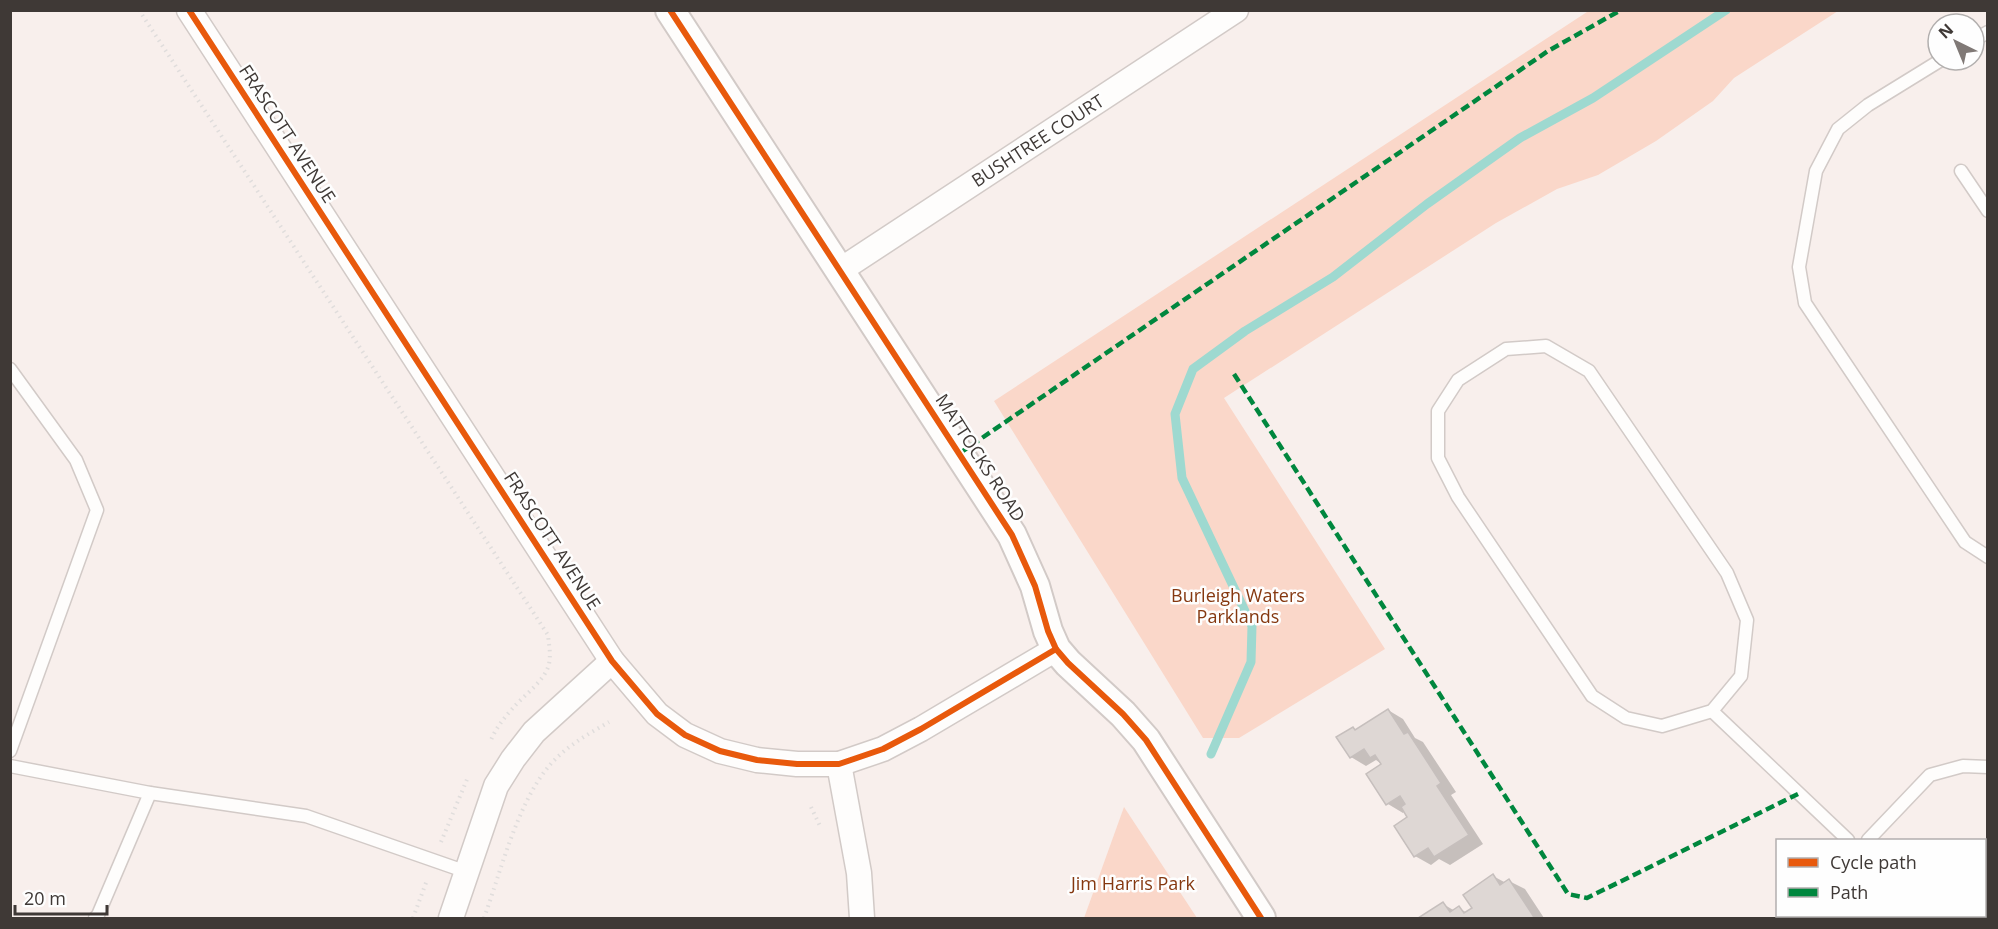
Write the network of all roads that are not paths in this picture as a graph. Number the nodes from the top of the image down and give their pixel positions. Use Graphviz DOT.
graph roads {
  1 [pos="189,10"];
  2 [pos="670,10"];
  3 [pos="1236,10"];
  4 [pos="1926,69"];
  5 [pos="1961,171"];
  6 [pos="1988,211"];
  7 [pos="839,271"];
  8 [pos="10,369"];
  9 [pos="1988,557"];
  10 [pos="1056,648"];
  11 [pos="612,661"];
  12 [pos="1712,711"];
  13 [pos="10,751"];
  14 [pos="839,764"];
  15 [pos="10,766"];
  16 [pos="1988,767"];
  17 [pos="150,793"];
  18 [pos="1847,839"];
  19 [pos="1869,839"];
  20 [pos="467,872"];
  21 [pos="95,918"];
  22 [pos="451,918"];
  23 [pos="862,918"];
  24 [pos="1261,918"];
  1 -- 11 [label="street, FRASCOTT AVENUE"];
  2 -- 7 [label="street, MATTOCKS ROAD"];
  3 -- 7 [label="street, BUSHTREE COURT"];
  4 -- 9 [label="lane"];
  5 -- 6 [label="lane"];
  7 -- 10 [label="street, MATTOCKS ROAD"];
  8 -- 13 [label="lane"];
  10 -- 14 [label="street, FRASCOTT AVENUE"];
  10 -- 24 [label="street, MATTOCKS ROAD"];
  11 -- 14 [label="street, FRASCOTT AVENUE"];
  11 -- 20 [label="street"];
  12 -- 12 [label="lane"];
  12 -- 18 [label="lane"];
  14 -- 23 [label="street"];
  15 -- 17 [label="lane"];
  16 -- 19 [label="lane"];
  17 -- 20 [label="lane"];
  17 -- 21 [label="lane"];
  20 -- 22 [label="street"];
}
